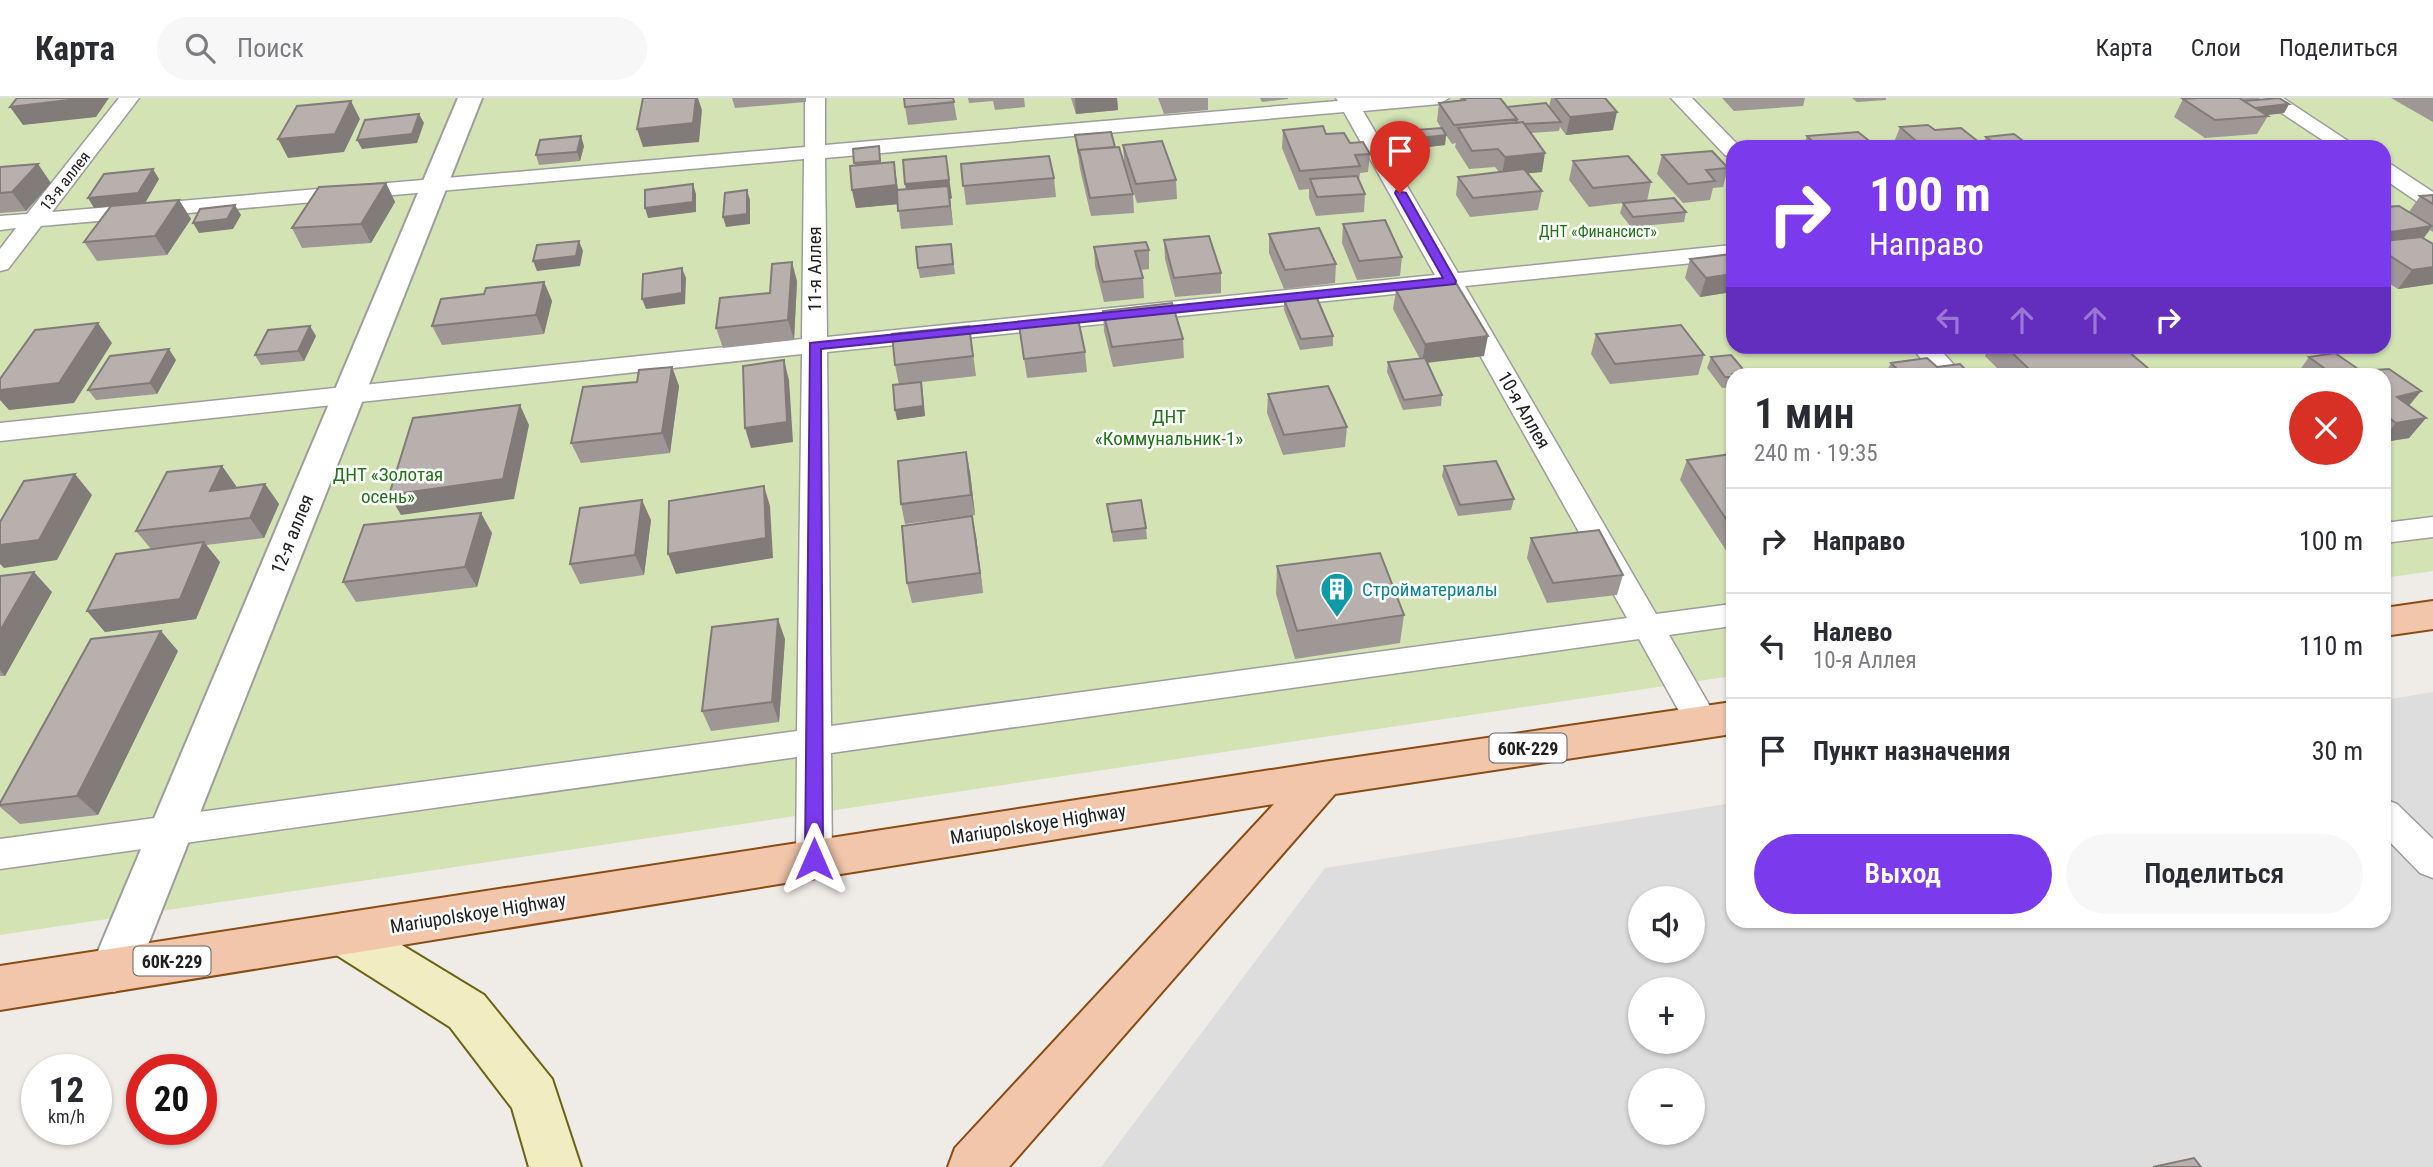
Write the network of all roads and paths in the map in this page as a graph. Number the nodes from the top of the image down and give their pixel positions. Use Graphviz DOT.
graph roads {
  1 [pos="129,98"];
  2 [pos="470,98"];
  3 [pos="815,98"];
  4 [pos="1439,98"];
  5 [pos="1681,98"];
  6 [pos="2269,98"];
  7 [pos="1348,102"];
  8 [pos="2336,140"];
  9 [pos="1726,145"];
  10 [pos="815,152"];
  11 [pos="2391,175"];
  12 [pos="434,186"];
  13 [pos="2433,202"];
  14 [pos="34,220"];
  15 [pos="0,223"];
  16 [pos="1726,253"];
  17 [pos="0,264"];
  18 [pos="1450,281"];
  19 [pos="814,346"];
  20 [pos="1930,354"];
  21 [pos="1943,368"];
  22 [pos="349,393"];
  23 [pos="0,432"];
  24 [pos="2433,527"];
  25 [pos="2391,532"];
  26 [pos="2433,615"];
  27 [pos="1726,616"];
  28 [pos="2391,621"];
  29 [pos="1647,626"];
  30 [pos="1717,720"];
  31 [pos="814,743"];
  32 [pos="1322,779"];
  33 [pos="2391,821"];
  34 [pos="171,831"];
  35 [pos="0,854"];
  36 [pos="814,859"];
  37 [pos="2433,862"];
  38 [pos="343,934"];
  39 [pos="114,970"];
  40 [pos="0,988"];
  41 [pos="555,1167"];
  42 [pos="974,1167"];
  1 -- 14 [label="lane, 13-я аллея"];
  2 -- 12 [label="street, 12-я аллея"];
  3 -- 10 [label="lane, 11-я Аллея"];
  4 -- 7 [label="lane"];
  5 -- 9 [label="lane"];
  6 -- 8 [label="lane"];
  7 -- 10 [label="lane"];
  7 -- 18 [label="lane, 10-я Аллея"];
  10 -- 12 [label="lane"];
  10 -- 19 [label="lane, 11-я Аллея"];
  11 -- 13 [label="lane"];
  12 -- 14 [label="lane"];
  12 -- 22 [label="street, 12-я аллея"];
  14 -- 15 [label="lane"];
  14 -- 17 [label="lane, 13-я аллея"];
  16 -- 18 [label="lane"];
  18 -- 19 [label="lane"];
  18 -- 29 [label="lane, 10-я Аллея"];
  19 -- 22 [label="lane"];
  19 -- 31 [label="lane, 11-я Аллея"];
  20 -- 21 [label="lane"];
  22 -- 23 [label="lane"];
  22 -- 34 [label="street, 12-я аллея"];
  24 -- 25 [label="lane"];
  26 -- 28 [label="main road"];
  27 -- 29 [label="lane"];
  29 -- 30 [label="lane, 10-я Аллея"];
  29 -- 31 [label="lane"];
  30 -- 32 [label="main road, Mariupolskoye Highway / 60К-229"];
  31 -- 34 [label="lane"];
  31 -- 36 [label="lane, 11-я Аллея"];
  32 -- 36 [label="main road, Mariupolskoye Highway / 60К-229"];
  32 -- 42 [label="main road"];
  33 -- 37 [label="lane"];
  34 -- 35 [label="lane"];
  34 -- 39 [label="street, 12-я аллея"];
  36 -- 38 [label="main road, Mariupolskoye Highway / 60К-229"];
  38 -- 39 [label="main road, 60К-229"];
  38 -- 41 [label="main road"];
  39 -- 40 [label="main road, 60К-229"];
}
